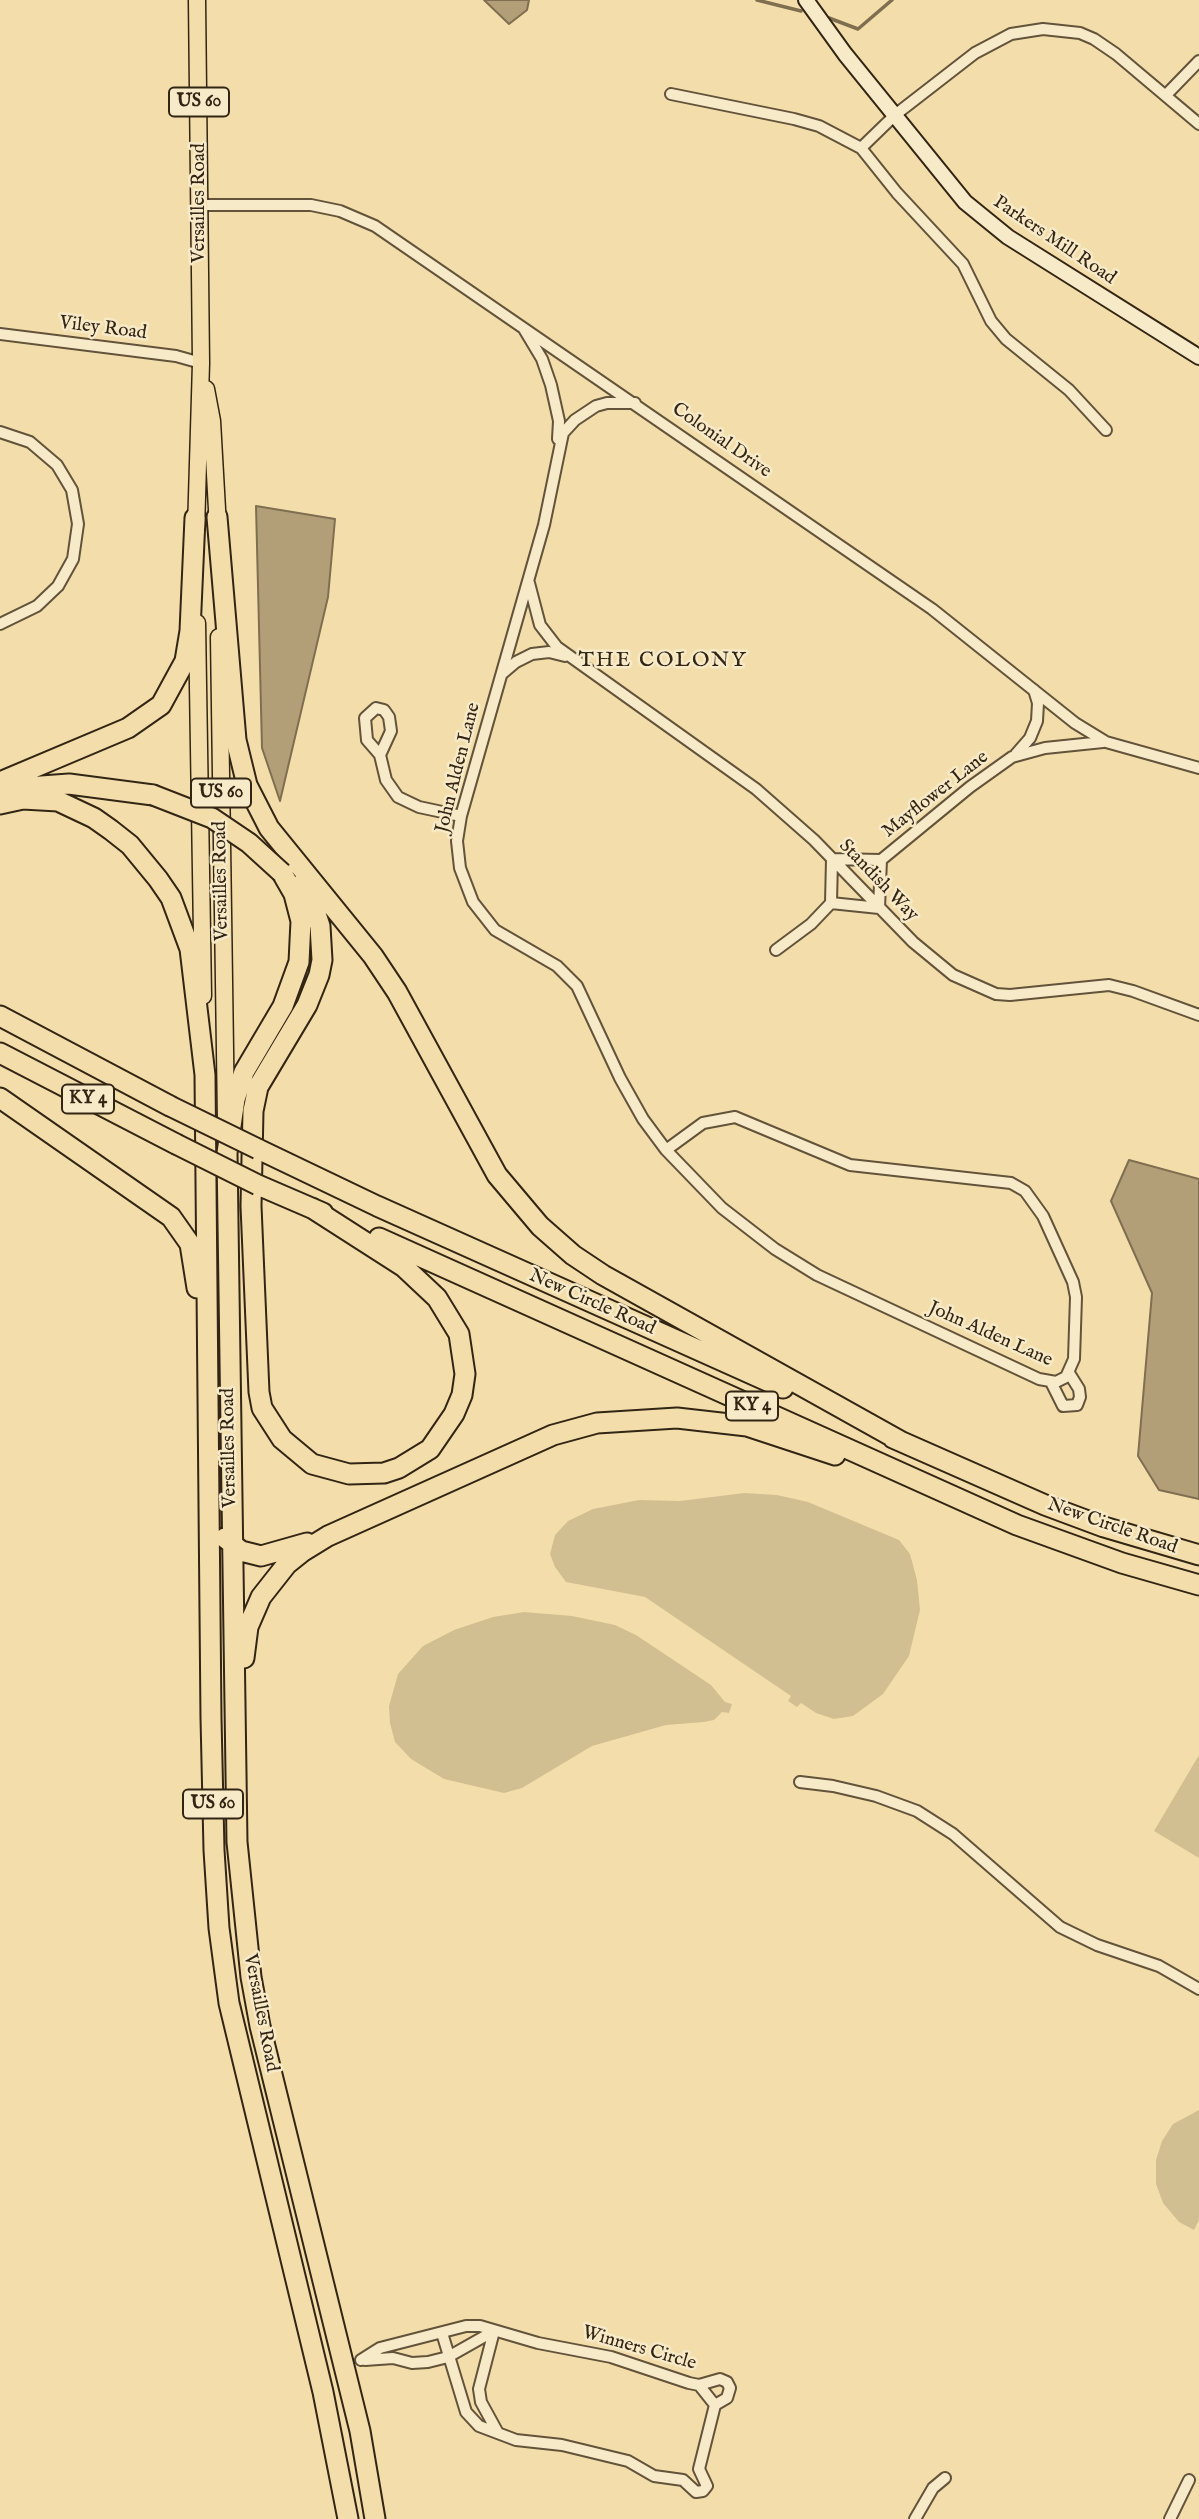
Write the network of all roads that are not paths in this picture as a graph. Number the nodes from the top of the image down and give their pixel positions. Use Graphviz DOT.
graph roads {
  1 [pos="197,0"];
  2 [pos="806,0"];
  3 [pos="1199,61"];
  4 [pos="671,94"];
  5 [pos="1166,94"];
  6 [pos="895,115"];
  7 [pos="1199,124"];
  8 [pos="861,148"];
  9 [pos="200,205"];
  10 [pos="521,324"];
  11 [pos="0,334"];
  12 [pos="1199,357"];
  13 [pos="201,363"];
  14 [pos="635,403"];
  15 [pos="1106,430"];
  16 [pos="0,432"];
  17 [pos="558,450"];
  18 [pos="217,517"];
  19 [pos="195,518"];
  20 [pos="529,573"];
  21 [pos="0,624"];
  22 [pos="573,660"];
  23 [pos="501,675"];
  24 [pos="1034,690"];
  25 [pos="1105,742"];
  26 [pos="380,755"];
  27 [pos="1013,757"];
  28 [pos="1199,768"];
  29 [pos="0,782"];
  30 [pos="0,790"];
  31 [pos="0,804"];
  32 [pos="461,816"];
  33 [pos="282,845"];
  34 [pos="832,859"];
  35 [pos="881,860"];
  36 [pos="831,903"];
  37 [pos="879,908"];
  38 [pos="776,950"];
  39 [pos="0,1007"];
  40 [pos="1199,1015"];
  41 [pos="0,1016"];
  42 [pos="0,1053"];
  43 [pos="99,1069"];
  44 [pos="205,1075"];
  45 [pos="0,1098"];
  46 [pos="666,1150"];
  47 [pos="227,1153"];
  48 [pos="312,1208"];
  49 [pos="1069,1373"];
  50 [pos="1051,1382"];
  51 [pos="902,1442"];
  52 [pos="209,1472"];
  53 [pos="948,1494"];
  54 [pos="209,1521"];
  55 [pos="328,1536"];
  56 [pos="232,1546"];
  57 [pos="1199,1555"];
  58 [pos="1199,1585"];
  59 [pos="235,1777"];
  60 [pos="800,1782"];
  61 [pos="1199,1989"];
  62 [pos="494,2331"];
  63 [pos="442,2333"];
  64 [pos="448,2357"];
  65 [pos="353,2362"];
  66 [pos="317,2368"];
  67 [pos="699,2385"];
  68 [pos="715,2405"];
  69 [pos="498,2433"];
  70 [pos="699,2469"];
  71 [pos="946,2478"];
  72 [pos="683,2480"];
  73 [pos="1189,2480"];
  74 [pos="348,2519"];
  75 [pos="375,2519"];
  76 [pos="915,2519"];
  77 [pos="1170,2519"];
  1 -- 9 [label="main road, Versailles Road / US 60"];
  2 -- 6 [label="main road, Parkers Mill Road"];
  3 -- 5 [label="street"];
  4 -- 8 [label="street"];
  5 -- 6 [label="street"];
  5 -- 7 [label="street"];
  6 -- 8 [label="street"];
  6 -- 12 [label="main road, Parkers Mill Road"];
  8 -- 15 [label="street"];
  9 -- 10 [label="street, Colonial Drive"];
  9 -- 13 [label="main road, Versailles Road / US 60"];
  10 -- 14 [label="street, Colonial Drive"];
  10 -- 17 [label="street, John Alden Lane"];
  11 -- 13 [label="street, Viley Road"];
  13 -- 18 [label="main road, Versailles Road / US 60"];
  13 -- 19 [label="main road, Versailles Road / US 60"];
  14 -- 17 [label="street, John Alden Lane"];
  14 -- 24 [label="street, Colonial Drive"];
  16 -- 21 [label="street"];
  17 -- 20 [label="street, John Alden Lane"];
  18 -- 33 [label="highway"];
  18 -- 47 [label="main road, Versailles Road / US 60"];
  19 -- 29 [label="highway"];
  19 -- 44 [label="main road, Versailles Road / US 60"];
  20 -- 22 [label="street, Standish Way"];
  20 -- 23 [label="street, John Alden Lane"];
  22 -- 23 [label="street, Standish Way"];
  22 -- 34 [label="street, Standish Way"];
  23 -- 32 [label="street, John Alden Lane"];
  24 -- 25 [label="street, Colonial Drive"];
  24 -- 27 [label="street, Mayflower Lane"];
  25 -- 27 [label="street, Mayflower Lane"];
  25 -- 28 [label="street, Colonial Drive"];
  26 -- 32 [label="street"];
  27 -- 35 [label="street, Mayflower Lane"];
  30 -- 47 [label="highway, bridge"];
  31 -- 44 [label="highway"];
  32 -- 46 [label="street, John Alden Lane"];
  33 -- 48 [label="highway"];
  33 -- 51 [label="highway"];
  34 -- 35 [label="street, Mayflower Lane"];
  34 -- 36 [label="street"];
  34 -- 37 [label="street, Standish Way"];
  35 -- 37 [label="street, Mayflower Lane"];
  36 -- 37 [label="street"];
  36 -- 38 [label="street"];
  37 -- 40 [label="street, Standish Way"];
  39 -- 43 [label="highway"];
  41 -- 43 [label="highway, New Circle Road / KY 4"];
  42 -- 48 [label="highway, New Circle Road / KY 4, bridge"];
  43 -- 51 [label="highway, New Circle Road / KY 4, bridge"];
  44 -- 52 [label="highway, Versailles Road / US 60"];
  45 -- 52 [label="highway"];
  46 -- 49 [label="street, John Alden Lane"];
  46 -- 50 [label="street, John Alden Lane"];
  47 -- 56 [label="highway, Versailles Road / US 60"];
  48 -- 53 [label="highway, New Circle Road / KY 4"];
  49 -- 50 [label="street, John Alden Lane"];
  49 -- 50 [label="street"];
  51 -- 57 [label="highway, New Circle Road / KY 4"];
  52 -- 54 [label="highway, Versailles Road / US 60"];
  53 -- 55 [label="highway"];
  53 -- 58 [label="highway, New Circle Road / KY 4"];
  54 -- 56 [label="highway"];
  54 -- 66 [label="highway, Versailles Road / US 60"];
  55 -- 56 [label="highway"];
  55 -- 59 [label="highway"];
  56 -- 59 [label="highway, Versailles Road / US 60"];
  59 -- 65 [label="highway, Versailles Road / US 60"];
  60 -- 61 [label="street"];
  62 -- 63 [label="street, Winners Circle"];
  62 -- 64 [label="street, Winners Circle"];
  62 -- 67 [label="street, Winners Circle"];
  62 -- 69 [label="street"];
  63 -- 64 [label="street, Winners Circle"];
  63 -- 65 [label="street, Winners Circle"];
  64 -- 65 [label="street, Winners Circle"];
  64 -- 69 [label="street, Winners Circle"];
  65 -- 66 [label="street, Winners Circle"];
  65 -- 75 [label="highway, Versailles Road / US 60"];
  66 -- 74 [label="highway, Versailles Road / US 60"];
  67 -- 68 [label="street"];
  67 -- 68 [label="street, Winners Circle"];
  68 -- 70 [label="street, Winners Circle"];
  69 -- 72 [label="street, Winners Circle"];
  70 -- 72 [label="street"];
  70 -- 72 [label="street, Winners Circle"];
  71 -- 76 [label="street"];
  73 -- 77 [label="street"];
}
